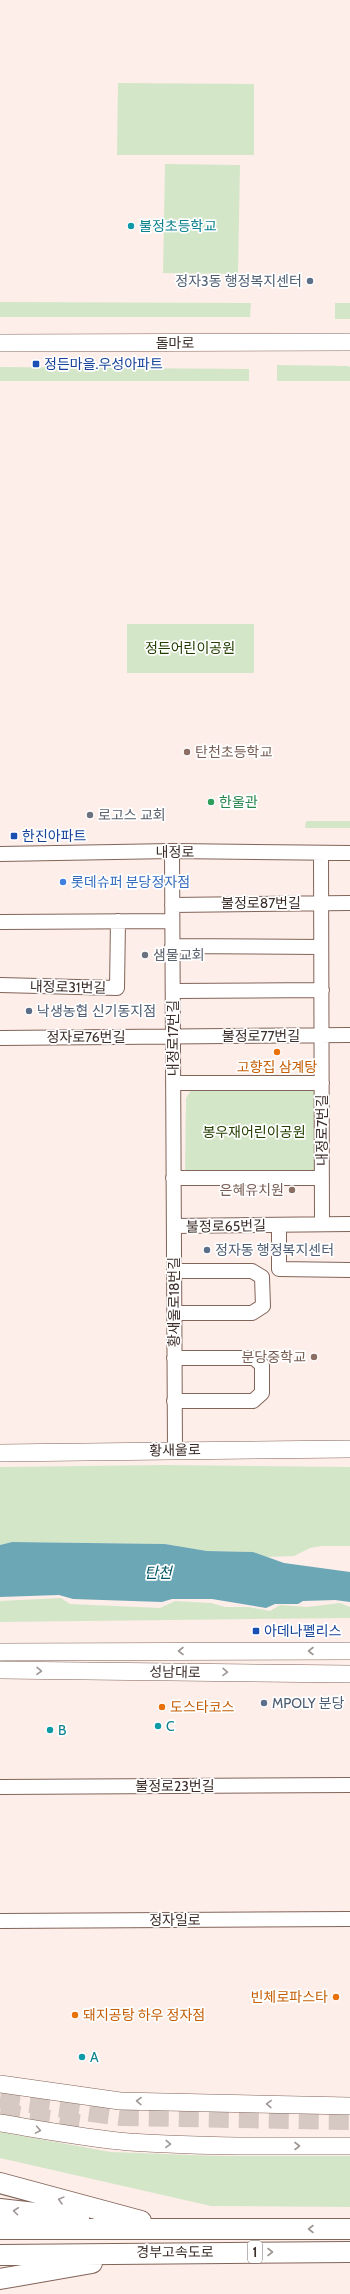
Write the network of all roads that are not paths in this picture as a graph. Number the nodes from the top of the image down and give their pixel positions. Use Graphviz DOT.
graph roads {
  1 [pos="350,342"];
  2 [pos="0,343"];
  3 [pos="172,851"];
  4 [pos="350,853"];
  5 [pos="0,854"];
  6 [pos="321,854"];
  7 [pos="322,903"];
  8 [pos="350,903"];
  9 [pos="172,905"];
  10 [pos="118,921"];
  11 [pos="172,921"];
  12 [pos="0,922"];
  13 [pos="172,946"];
  14 [pos="321,947"];
  15 [pos="0,985"];
  16 [pos="322,990"];
  17 [pos="173,992"];
  18 [pos="350,1035"];
  19 [pos="173,1036"];
  20 [pos="322,1036"];
  21 [pos="0,1038"];
  22 [pos="173,1083"];
  23 [pos="322,1083"];
  24 [pos="173,1155"];
  25 [pos="173,1178"];
  26 [pos="322,1178"];
  27 [pos="322,1224"];
  28 [pos="350,1224"];
  29 [pos="279,1225"];
  30 [pos="174,1226"];
  31 [pos="350,1270"];
  32 [pos="174,1271"];
  33 [pos="174,1313"];
  34 [pos="174,1358"];
  35 [pos="174,1401"];
  36 [pos="350,1449"];
  37 [pos="175,1450"];
  38 [pos="0,1453"];
  39 [pos="350,1651"];
  40 [pos="0,1652"];
  41 [pos="0,1670"];
  42 [pos="350,1674"];
  43 [pos="350,1785"];
  44 [pos="0,1787"];
  45 [pos="350,1919"];
  46 [pos="0,1921"];
  47 [pos="0,2084"];
  48 [pos="350,2106"];
  49 [pos="0,2123"];
  50 [pos="350,2146"];
  51 [pos="0,2183"];
  52 [pos="0,2209"];
  53 [pos="166,2228"];
  54 [pos="0,2229"];
  55 [pos="350,2229"];
  56 [pos="161,2252"];
  57 [pos="350,2252"];
  58 [pos="0,2255"];
  59 [pos="0,2267"];
  60 [pos="0,2279"];
  1 -- 2 [label="main road, 돌마로"];
  3 -- 5 [label="street, 내정로"];
  3 -- 6 [label="street, 내정로"];
  3 -- 9 [label="street, 내정로17번길"];
  4 -- 6 [label="street, 내정로"];
  6 -- 7 [label="street, 내정로7번길"];
  7 -- 8 [label="street, 불정로87번길"];
  7 -- 9 [label="street, 불정로87번길"];
  7 -- 14 [label="street, 내정로7번길"];
  9 -- 11 [label="street, 내정로17번길"];
  10 -- 11 [label="street"];
  10 -- 12 [label="street"];
  10 -- 15 [label="street, 내정로31번길"];
  11 -- 13 [label="street, 내정로17번길"];
  13 -- 14 [label="street"];
  13 -- 17 [label="street, 내정로17번길"];
  14 -- 16 [label="street, 내정로7번길"];
  16 -- 17 [label="street"];
  16 -- 20 [label="street, 내정로7번길"];
  17 -- 19 [label="street, 내정로17번길"];
  18 -- 20 [label="street, 불정로77번길"];
  19 -- 20 [label="street, 불정로77번길"];
  19 -- 21 [label="street, 정자로76번길"];
  19 -- 22 [label="street, 내정로17번길"];
  20 -- 23 [label="street, 내정로7번길"];
  22 -- 23 [label="street, 내정로7번길"];
  22 -- 24 [label="street, 내정로17번길"];
  23 -- 26 [label="street, 내정로7번길"];
  24 -- 25 [label="street, 황새울로18번길"];
  25 -- 26 [label="street, 내정로7번길"];
  25 -- 30 [label="street, 황새울로18번길"];
  26 -- 27 [label="street, 내정로7번길"];
  27 -- 28 [label="street, 불정로65번길"];
  27 -- 29 [label="street, 불정로65번길"];
  29 -- 30 [label="street, 불정로65번길"];
  29 -- 31 [label="street, 불정로65번길"];
  30 -- 32 [label="street, 황새울로18번길"];
  32 -- 33 [label="street, 황새울로18번길"];
  32 -- 33 [label="street"];
  33 -- 34 [label="street, 황새울로18번길"];
  34 -- 35 [label="street, 황새울로18번길"];
  34 -- 35 [label="street"];
  35 -- 37 [label="street, 황새울로18번길"];
  36 -- 37 [label="main road, 황새울로"];
  37 -- 38 [label="main road, 황새울로"];
  39 -- 40 [label="main road, 성남대로, one-way"];
  41 -- 42 [label="main road, 성남대로, one-way"];
  43 -- 44 [label="street, 불정로23번길"];
  45 -- 46 [label="street, 정자일로"];
  48 -- 47 [label="main road, one-way"];
  49 -- 50 [label="main road, one-way"];
  53 -- 51 [label="highway, one-way"];
  53 -- 52 [label="highway, 1, one-way"];
  53 -- 54 [label="highway, 경부고속도로 / 1"];
  55 -- 53 [label="highway, 경부고속도로 / 1, one-way"];
  56 -- 57 [label="highway, 경부고속도로 / 1, one-way"];
  56 -- 58 [label="highway, 경부고속도로 / 1"];
  56 -- 59 [label="highway, 1"];
  56 -- 60 [label="highway"];
}
